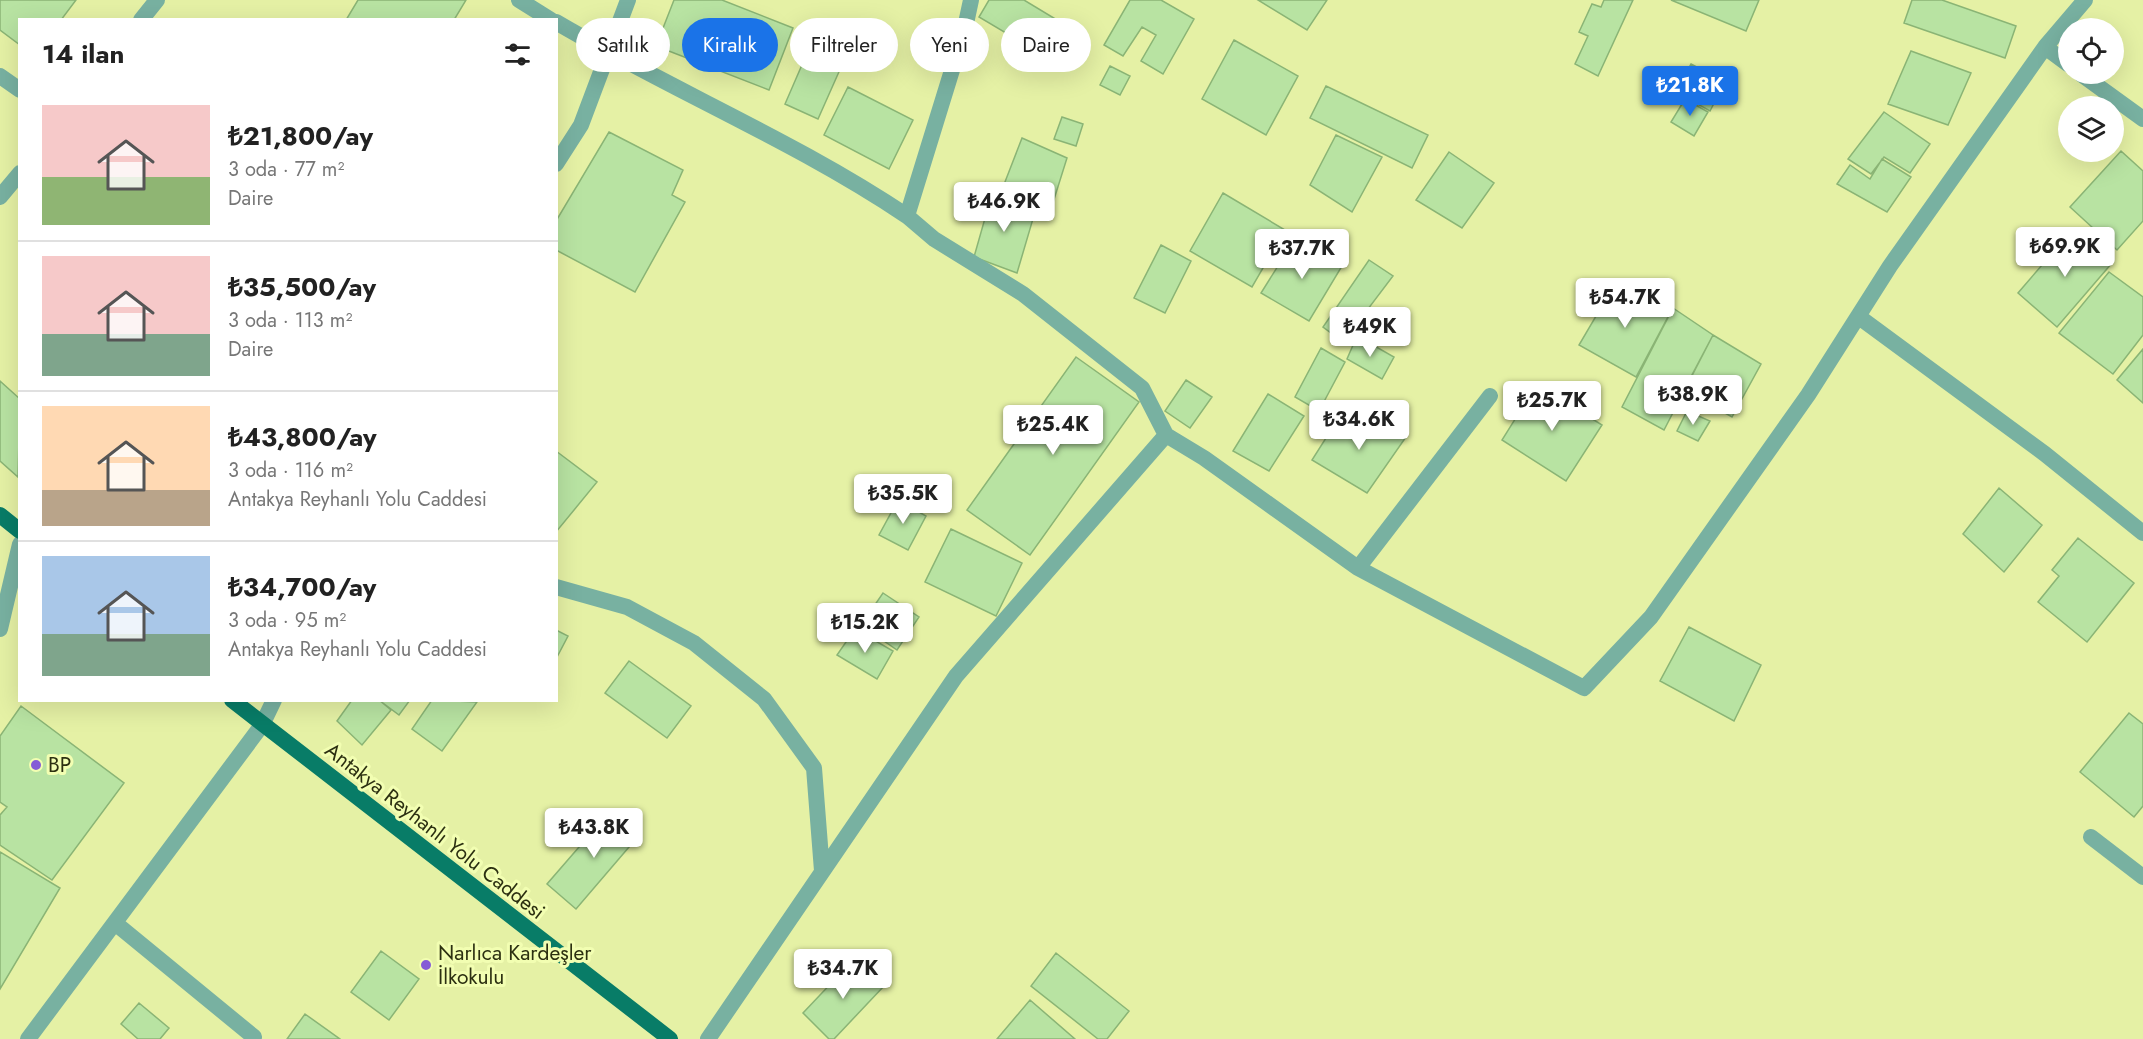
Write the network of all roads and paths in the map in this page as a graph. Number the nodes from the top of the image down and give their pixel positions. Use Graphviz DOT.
graph roads {
  1 [pos="157,0"];
  2 [pos="519,0"];
  3 [pos="628,0"];
  4 [pos="971,0"];
  5 [pos="2085,0"];
  6 [pos="143,18"];
  7 [pos="548,18"];
  8 [pos="622,18"];
  9 [pos="558,23"];
  10 [pos="576,34"];
  11 [pos="2045,47"];
  12 [pos="2058,57"];
  13 [pos="602,72"];
  14 [pos="645,72"];
  15 [pos="0,76"];
  16 [pos="2095,84"];
  17 [pos="18,89"];
  18 [pos="2143,119"];
  19 [pos="558,161"];
  20 [pos="18,175"];
  21 [pos="0,197"];
  22 [pos="907,216"];
  23 [pos="1859,317"];
  24 [pos="1490,396"];
  25 [pos="1166,435"];
  26 [pos="0,515"];
  27 [pos="18,529"];
  28 [pos="2143,533"];
  29 [pos="18,552"];
  30 [pos="1358,568"];
  31 [pos="558,588"];
  32 [pos="0,629"];
  33 [pos="234,702"];
  34 [pos="273,702"];
  35 [pos="262,725"];
  36 [pos="2091,837"];
  37 [pos="822,872"];
  38 [pos="2143,877"];
  39 [pos="115,923"];
  40 [pos="254,1037"];
  41 [pos="28,1039"];
  42 [pos="670,1039"];
  43 [pos="708,1039"];
  1 -- 6 [label="street"];
  2 -- 7 [label="street"];
  3 -- 8 [label="street"];
  4 -- 22 [label="street"];
  5 -- 11 [label="street"];
  9 -- 10 [label="street"];
  11 -- 12 [label="street"];
  11 -- 23 [label="street"];
  13 -- 19 [label="street"];
  14 -- 22 [label="street"];
  15 -- 17 [label="street"];
  16 -- 18 [label="street"];
  20 -- 21 [label="street"];
  22 -- 25 [label="street"];
  23 -- 28 [label="street"];
  23 -- 30 [label="street"];
  24 -- 30 [label="street"];
  25 -- 30 [label="street"];
  25 -- 37 [label="street"];
  26 -- 27 [label="main road"];
  29 -- 32 [label="street"];
  31 -- 37 [label="street"];
  33 -- 35 [label="main road, Antakya Reyhanlı Yolu Caddesi"];
  34 -- 35 [label="street"];
  35 -- 39 [label="street"];
  35 -- 42 [label="main road, Antakya Reyhanlı Yolu Caddesi"];
  36 -- 38 [label="street"];
  37 -- 43 [label="street"];
  39 -- 40 [label="street"];
  39 -- 41 [label="street"];
}
